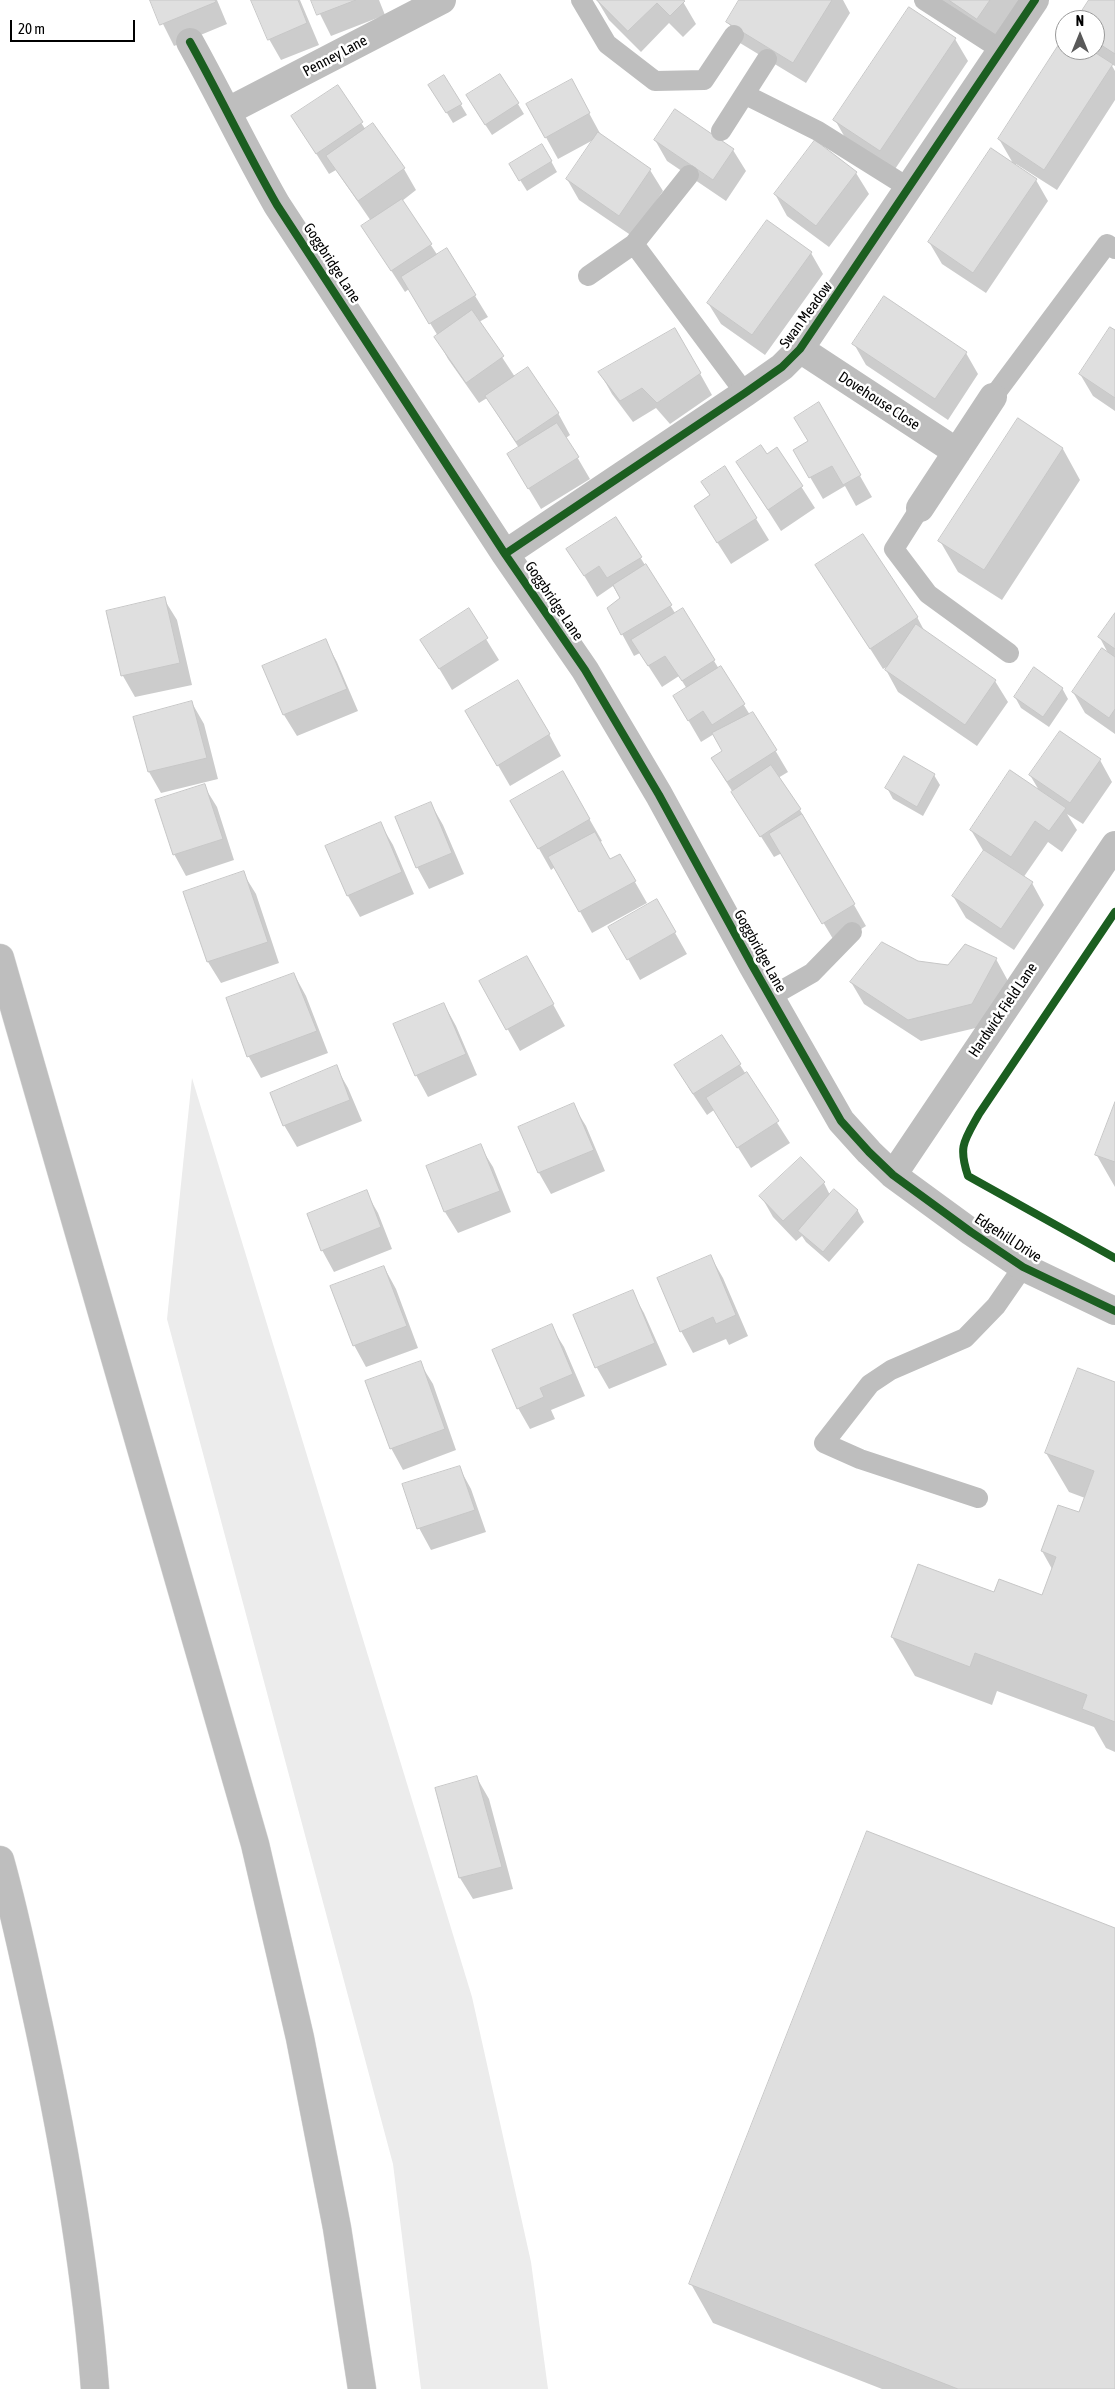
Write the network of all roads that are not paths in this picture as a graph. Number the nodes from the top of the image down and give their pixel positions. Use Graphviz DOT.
graph roads {
  1 [pos="442,0"];
  2 [pos="581,0"];
  3 [pos="924,0"];
  4 [pos="1035,0"];
  5 [pos="734,36"];
  6 [pos="190,42"];
  7 [pos="1000,49"];
  8 [pos="767,59"];
  9 [pos="746,95"];
  10 [pos="228,111"];
  11 [pos="721,132"];
  12 [pos="689,175"];
  13 [pos="909,188"];
  14 [pos="634,244"];
  15 [pos="1115,249"];
  16 [pos="588,276"];
  17 [pos="800,349"];
  18 [pos="745,393"];
  19 [pos="993,397"];
  20 [pos="957,452"];
  21 [pos="920,508"];
  22 [pos="505,554"];
  23 [pos="1009,654"];
  24 [pos="1115,845"];
  25 [pos="852,932"];
  26 [pos="0,958"];
  27 [pos="770,997"];
  28 [pos="893,1176"];
  29 [pos="1023,1267"];
  30 [pos="1115,1311"];
  31 [pos="978,1498"];
  32 [pos="0,1860"];
  33 [pos="95,2389"];
  34 [pos="362,2389"];
  1 -- 10 [label="main road, Penney Lane"];
  2 -- 5 [label="lane"];
  3 -- 7 [label="lane"];
  4 -- 7 [label="main road, Swan Meadow"];
  6 -- 10 [label="main road, Goggbridge Lane"];
  7 -- 13 [label="main road, Swan Meadow"];
  8 -- 9 [label="lane"];
  9 -- 11 [label="lane"];
  9 -- 13 [label="lane"];
  10 -- 22 [label="main road, Goggbridge Lane"];
  12 -- 14 [label="lane"];
  13 -- 17 [label="main road, Swan Meadow"];
  14 -- 16 [label="lane"];
  14 -- 18 [label="lane"];
  15 -- 19 [label="lane"];
  17 -- 18 [label="main road, Swan Meadow"];
  17 -- 20 [label="main road, Dovehouse Close"];
  18 -- 22 [label="main road, Swan Meadow"];
  19 -- 20 [label="main road"];
  20 -- 21 [label="main road"];
  21 -- 23 [label="lane"];
  22 -- 27 [label="main road, Goggbridge Lane"];
  24 -- 28 [label="main road, Hardwick Field Lane"];
  25 -- 27 [label="lane"];
  26 -- 34 [label="main road"];
  27 -- 28 [label="main road, Goggbridge Lane"];
  28 -- 29 [label="main road, Edgehill Drive"];
  29 -- 30 [label="main road, Edgehill Drive"];
  29 -- 31 [label="lane"];
  32 -- 33 [label="main road"];
}
